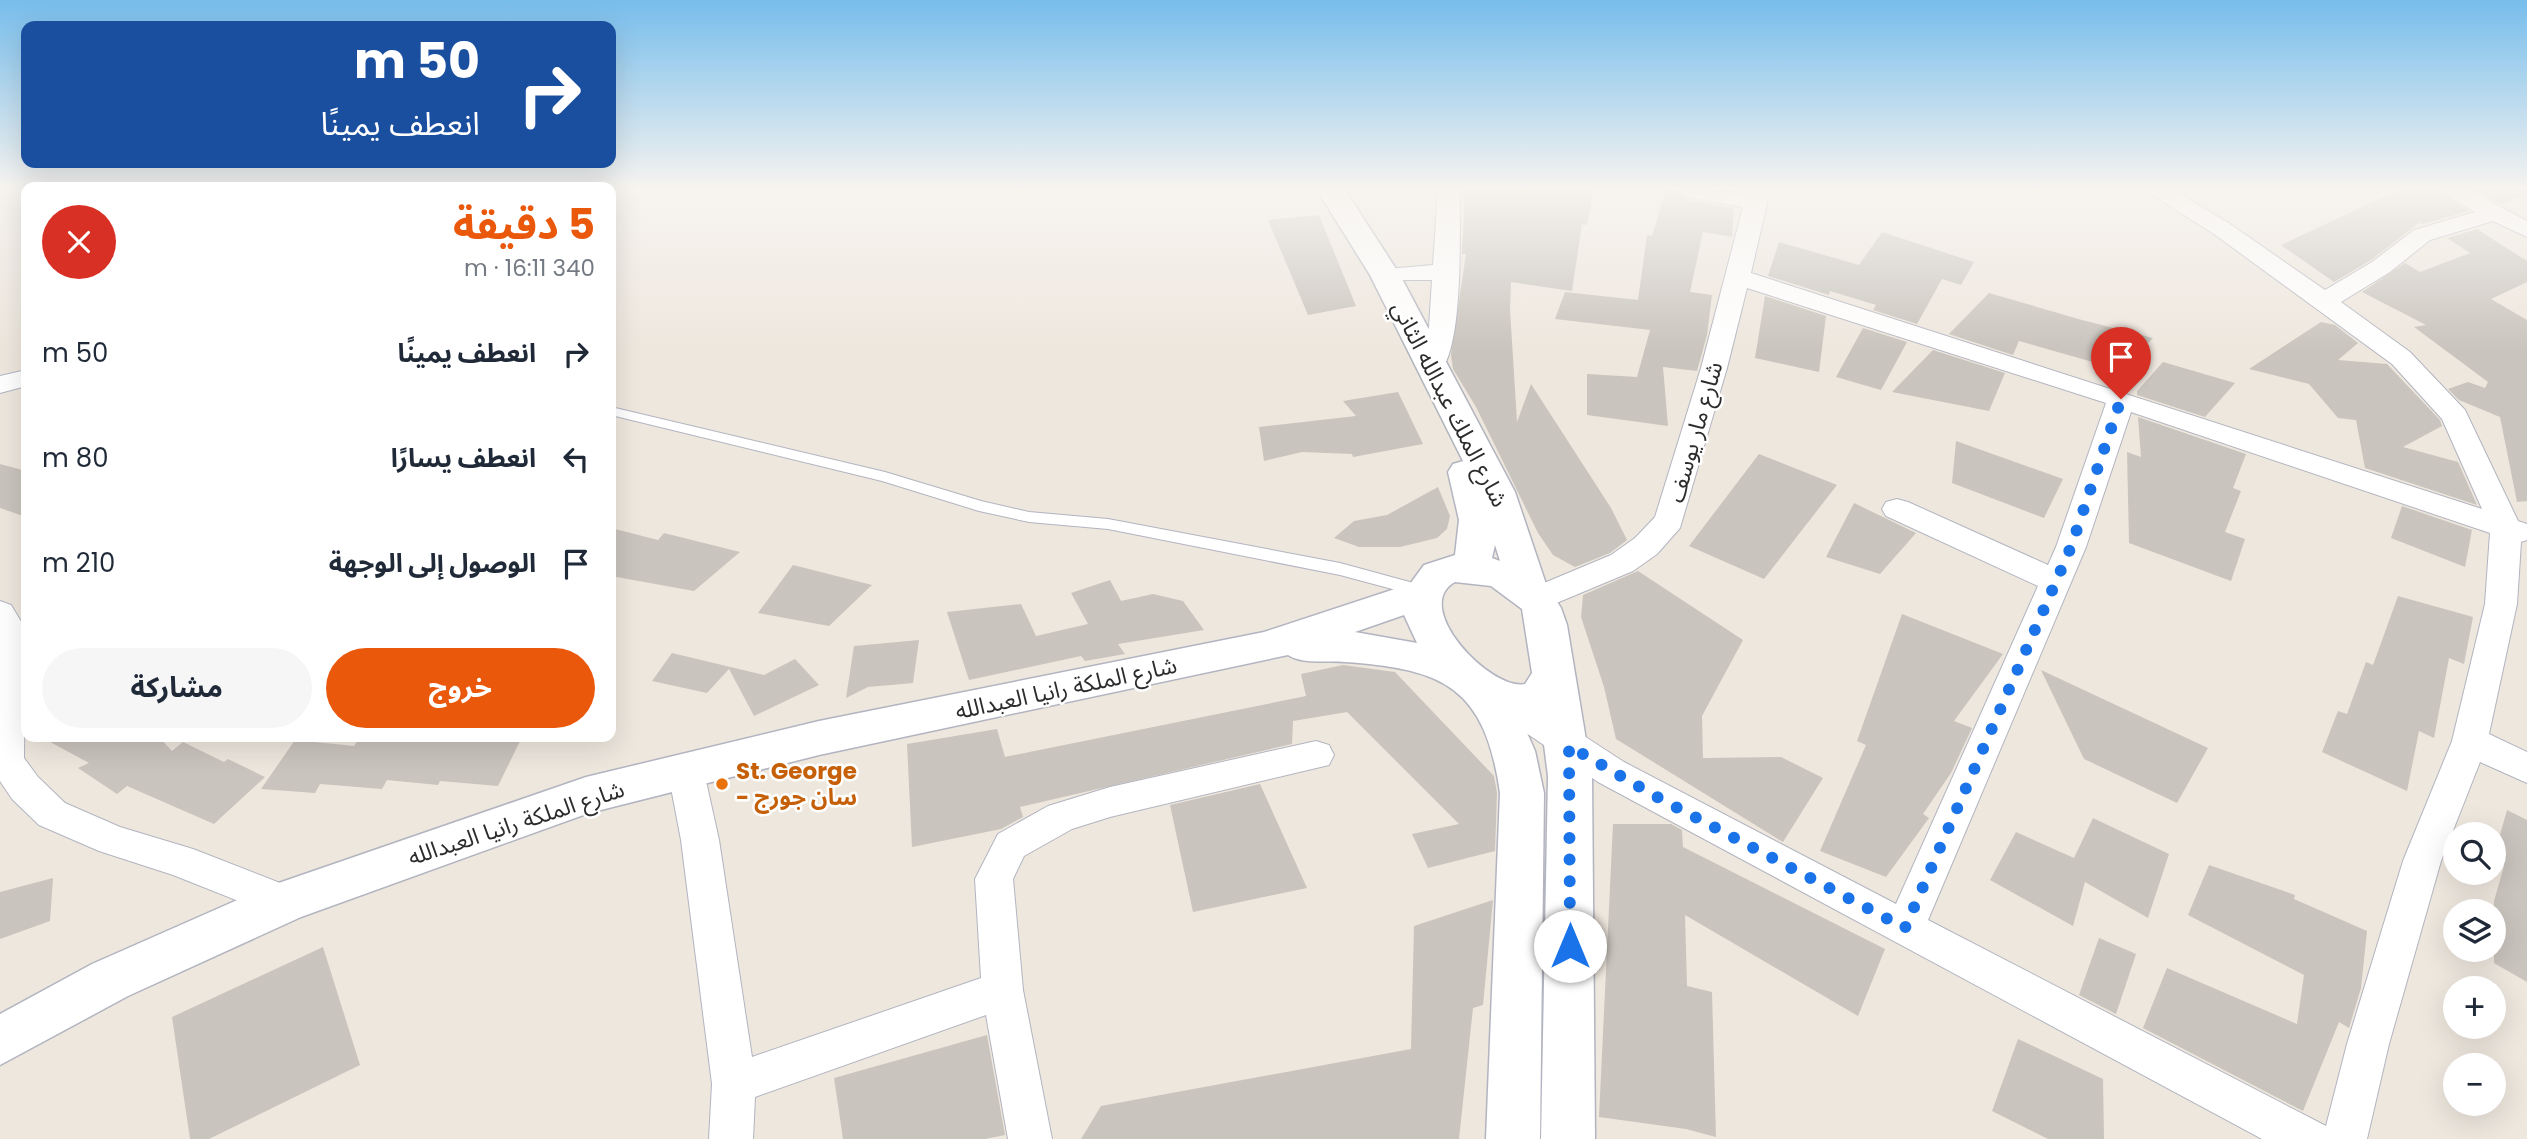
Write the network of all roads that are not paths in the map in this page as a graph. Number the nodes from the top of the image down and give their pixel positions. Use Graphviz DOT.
graph roads {
  1 [pos="1341,243"];
  2 [pos="1365,243"];
  3 [pos="1446,243"];
  4 [pos="1747,243"];
  5 [pos="2242,243"];
  6 [pos="2411,243"];
  7 [pos="1444,272"];
  8 [pos="1385,275"];
  9 [pos="1739,277"];
  10 [pos="2323,301"];
  11 [pos="1433,363"];
  12 [pos="2121,399"];
  13 [pos="616,412"];
  14 [pos="1897,509"];
  15 [pos="2516,531"];
  16 [pos="1470,568"];
  17 [pos="2055,581"];
  18 [pos="1421,593"];
  19 [pos="1532,595"];
  20 [pos="0,613"];
  21 [pos="1266,647"];
  22 [pos="1553,675"];
  23 [pos="1481,686"];
  24 [pos="2470,741"];
  25 [pos="1569,746"];
  26 [pos="1316,755"];
  27 [pos="2527,768"];
  28 [pos="686,772"];
  29 [pos="284,902"];
  30 [pos="1905,928"];
  31 [pos="1002,990"];
  32 [pos="0,1041"];
  33 [pos="734,1084"];
  34 [pos="731,1139"];
  35 [pos="1030,1139"];
  36 [pos="1513,1139"];
  37 [pos="1569,1139"];
  38 [pos="2309,1139"];
  39 [pos="2345,1139"];
  1 -- 16 [label="main road, شارع الملك عبدالله الثاني"];
  2 -- 8 [label="main road, شارع الملك عبدالله الثاني"];
  3 -- 7 [label="street"];
  4 -- 9 [label="street, شارع مار يوسف"];
  5 -- 10 [label="street"];
  6 -- 10 [label="street"];
  7 -- 8 [label="street"];
  7 -- 11 [label="street"];
  8 -- 11 [label="main road, شارع الملك عبدالله الثاني"];
  9 -- 12 [label="street"];
  9 -- 19 [label="street, شارع مار يوسف"];
  10 -- 15 [label="street"];
  11 -- 19 [label="main road, شارع الملك عبدالله الثاني"];
  12 -- 15 [label="street"];
  12 -- 17 [label="street"];
  13 -- 18 [label="lane"];
  14 -- 17 [label="street"];
  15 -- 24 [label="street"];
  16 -- 18 [label="main road"];
  16 -- 19 [label="main road"];
  17 -- 30 [label="street"];
  18 -- 21 [label="main road, شارع الملكة رانيا العبدالله"];
  18 -- 23 [label="main road"];
  19 -- 22 [label="main road"];
  20 -- 29 [label="street"];
  21 -- 23 [label="main road, شارع الملكة رانيا العبدالله"];
  21 -- 28 [label="main road, شارع الملكة رانيا العبدالله"];
  22 -- 23 [label="main road"];
  22 -- 25 [label="main road"];
  23 -- 25 [label="street"];
  23 -- 36 [label="main road"];
  24 -- 27 [label="street"];
  24 -- 39 [label="street"];
  25 -- 30 [label="street"];
  25 -- 37 [label="main road"];
  26 -- 31 [label="street"];
  28 -- 29 [label="main road, شارع الملكة رانيا العبدالله"];
  28 -- 33 [label="street"];
  29 -- 32 [label="main road, شارع الملكة رانيا العبدالله"];
  30 -- 38 [label="street"];
  31 -- 33 [label="street"];
  31 -- 35 [label="street"];
  33 -- 34 [label="street"];
}
